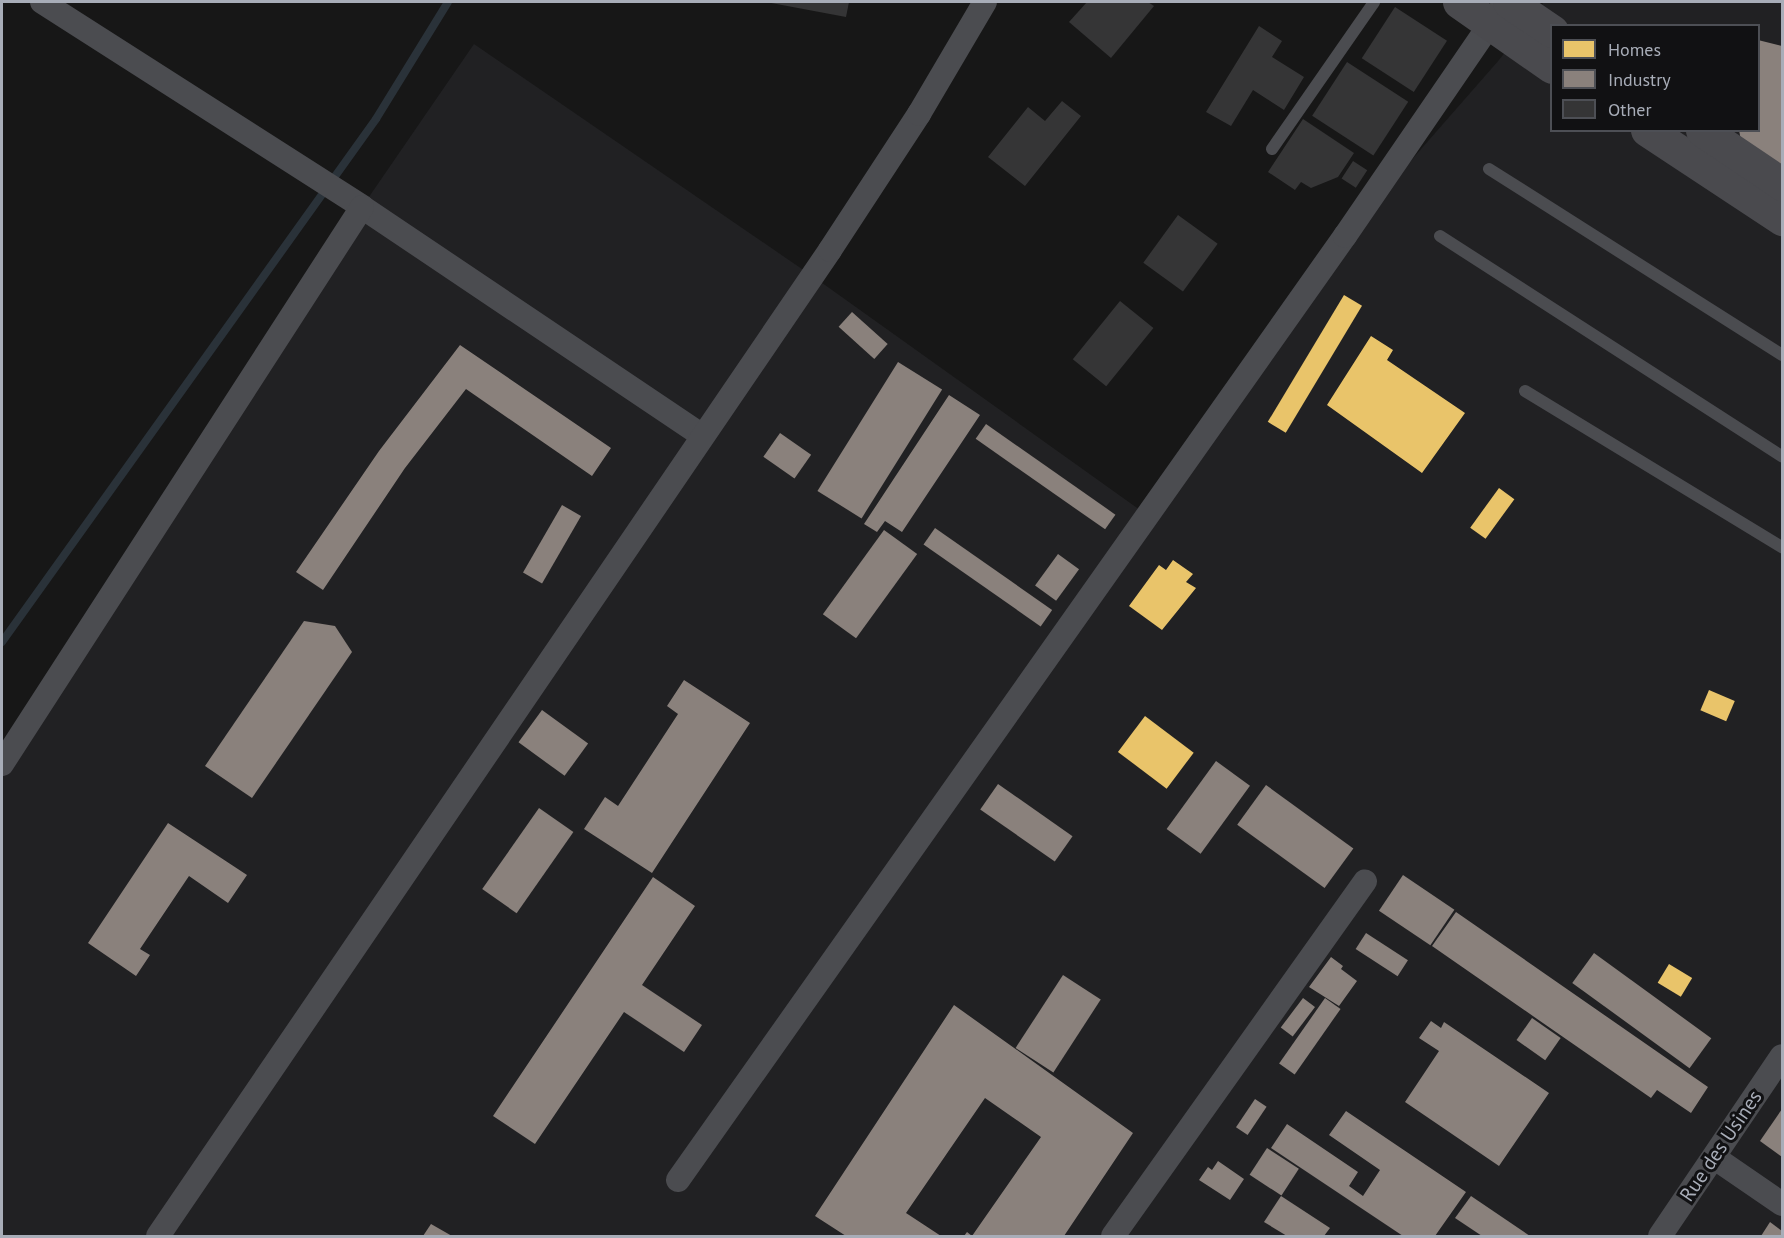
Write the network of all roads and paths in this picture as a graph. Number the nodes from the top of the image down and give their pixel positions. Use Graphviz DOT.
graph roads {
  1 [pos="42,2"];
  2 [pos="986,2"];
  3 [pos="1374,2"];
  4 [pos="1459,2"];
  5 [pos="1501,9"];
  6 [pos="1550,31"];
  7 [pos="1550,66"];
  8 [pos="1650,132"];
  9 [pos="1705,132"];
  10 [pos="1272,148"];
  11 [pos="1489,169"];
  12 [pos="1782,184"];
  13 [pos="353,202"];
  14 [pos="1782,219"];
  15 [pos="1440,236"];
  16 [pos="1782,355"];
  17 [pos="1525,391"];
  18 [pos="701,435"];
  19 [pos="1782,456"];
  20 [pos="1782,547"];
  21 [pos="2,764"];
  22 [pos="1365,881"];
  23 [pos="1782,1056"];
  24 [pos="1715,1158"];
  25 [pos="678,1179"];
  26 [pos="1782,1204"];
  27 [pos="158,1236"];
  28 [pos="1113,1236"];
  29 [pos="1660,1236"];
  1 -- 13 [label="street"];
  2 -- 18 [label="street"];
  3 -- 10 [label="lane"];
  4 -- 5 [label="main road"];
  5 -- 6 [label="main road"];
  5 -- 7 [label="main road"];
  5 -- 25 [label="street"];
  8 -- 14 [label="main road"];
  9 -- 12 [label="main road"];
  11 -- 16 [label="lane"];
  13 -- 18 [label="street"];
  13 -- 21 [label="street"];
  15 -- 19 [label="lane"];
  17 -- 20 [label="lane"];
  18 -- 27 [label="street"];
  22 -- 28 [label="street"];
  23 -- 24 [label="street, Rue des Usines"];
  24 -- 26 [label="street"];
  24 -- 29 [label="street, Rue des Usines"];
}
